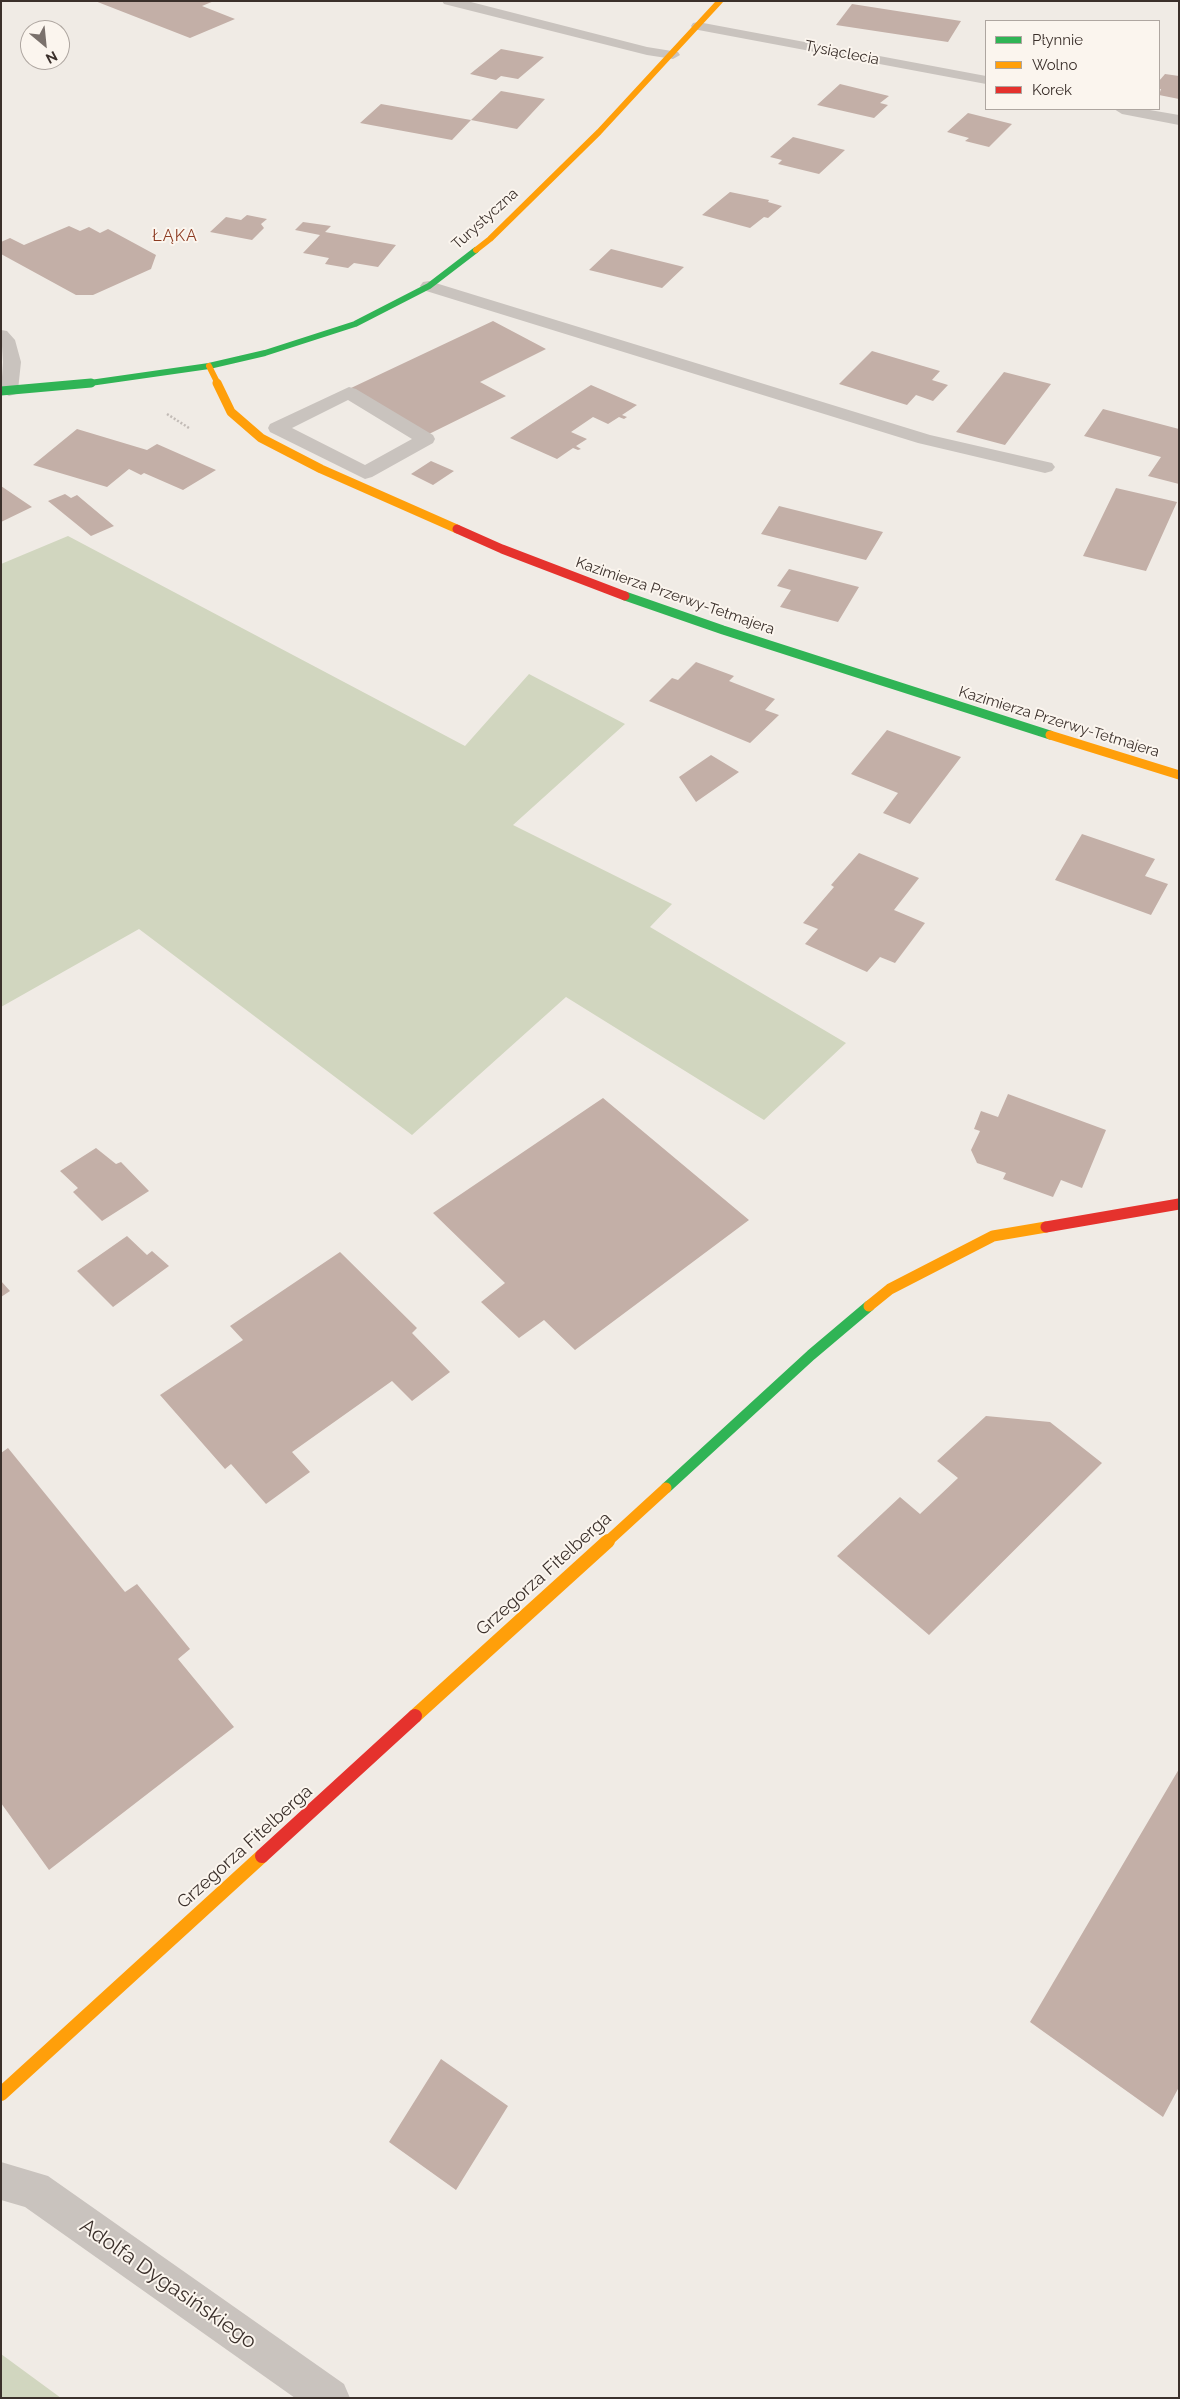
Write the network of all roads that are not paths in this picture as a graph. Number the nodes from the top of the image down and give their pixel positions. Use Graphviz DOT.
graph roads {
  1 [pos="449,1"];
  2 [pos="720,1"];
  3 [pos="698,26"];
  4 [pos="673,55"];
  5 [pos="985,80"];
  6 [pos="1127,110"];
  7 [pos="1179,120"];
  8 [pos="430,286"];
  9 [pos="1,335"];
  10 [pos="209,366"];
  11 [pos="5,390"];
  12 [pos="426,439"];
  13 [pos="1045,467"];
  14 [pos="1179,775"];
  15 [pos="1179,1204"];
  16 [pos="1,2094"];
  17 [pos="1,2181"];
  18 [pos="330,2398"];
  1 -- 4 [label="street"];
  2 -- 3 [label="street, Turystyczna"];
  3 -- 4 [label="street, Turystyczna"];
  3 -- 5 [label="street, Tysiąclecia"];
  4 -- 8 [label="street, Turystyczna"];
  6 -- 7 [label="street"];
  8 -- 10 [label="street, Turystyczna"];
  8 -- 13 [label="street"];
  9 -- 11 [label="street"];
  10 -- 11 [label="street, Turystyczna"];
  10 -- 14 [label="street, Kazimierza Przerwy-Tetmajera"];
  12 -- 12 [label="street"];
  15 -- 16 [label="street, Grzegorza Fitelberga"];
  17 -- 18 [label="street, Adolfa Dygasińskiego"];
}
